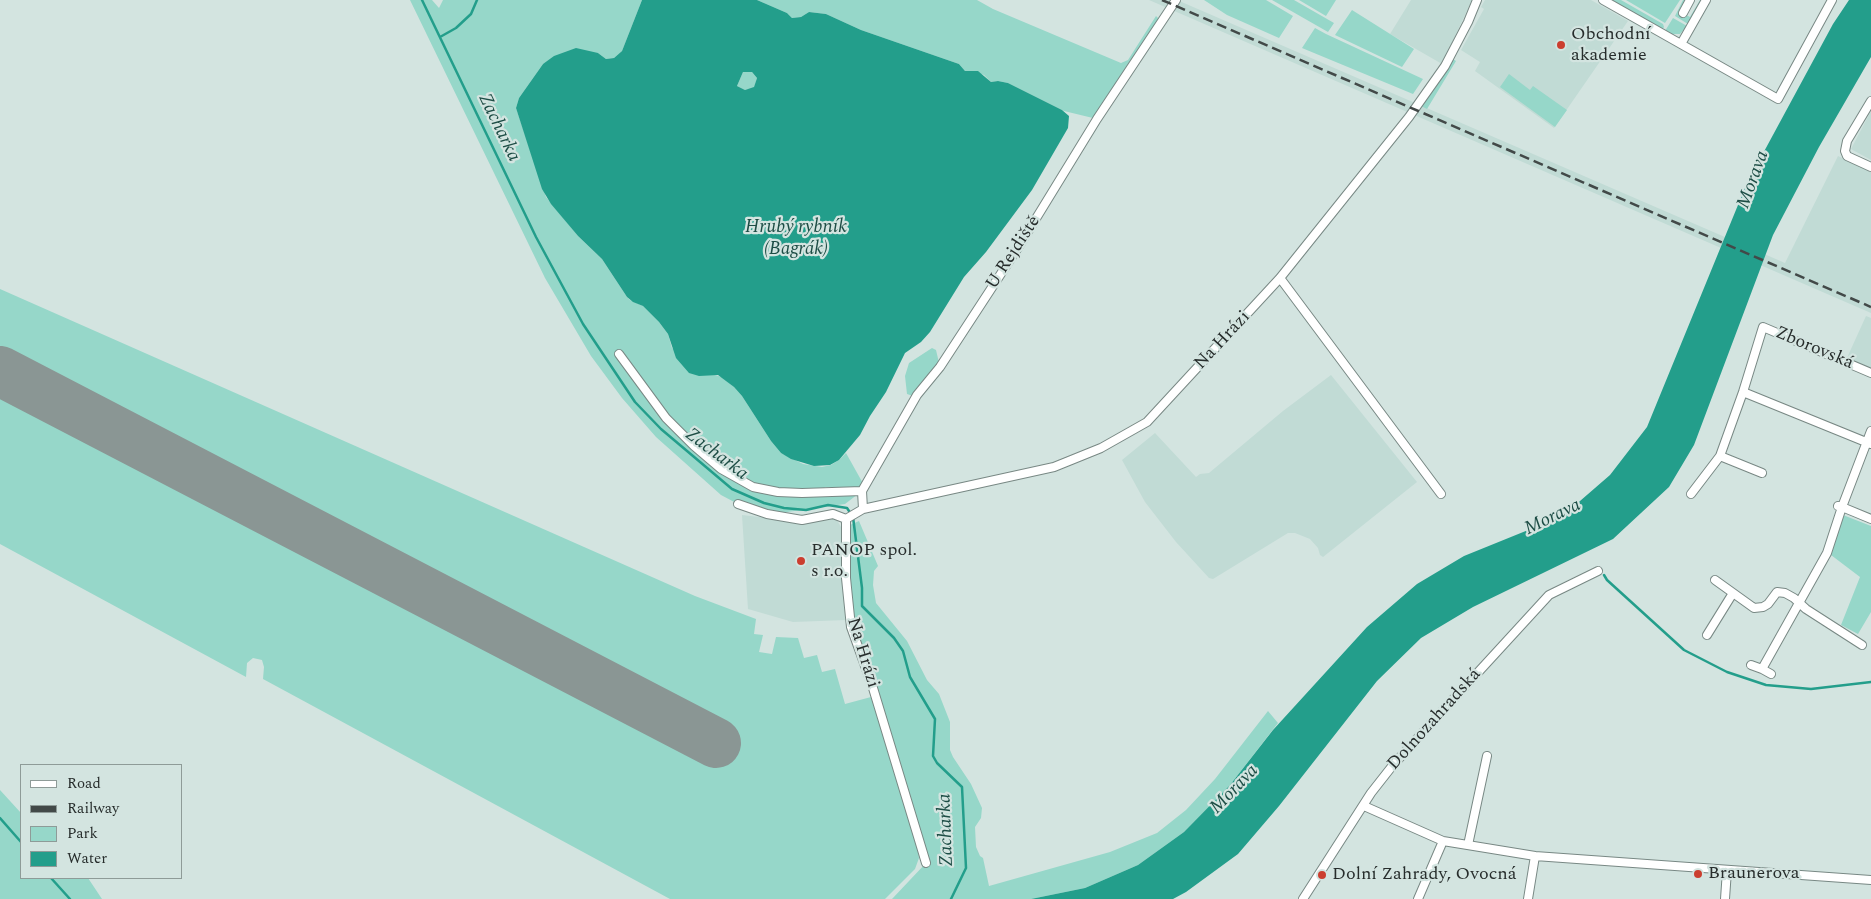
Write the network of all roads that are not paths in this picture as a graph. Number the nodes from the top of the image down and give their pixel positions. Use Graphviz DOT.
graph roads {
  1 [pos="1176,0"];
  2 [pos="1477,0"];
  3 [pos="1603,0"];
  4 [pos="1690,0"];
  5 [pos="1706,0"];
  6 [pos="1832,0"];
  7 [pos="1683,12"];
  8 [pos="1681,44"];
  9 [pos="1871,101"];
  10 [pos="1871,167"];
  11 [pos="1280,278"];
  12 [pos="619,354"];
  13 [pos="1871,373"];
  14 [pos="1743,392"];
  15 [pos="1871,431"];
  16 [pos="1869,443"];
  17 [pos="1720,456"];
  18 [pos="1762,473"];
  19 [pos="862,491"];
  20 [pos="1441,494"];
  21 [pos="1691,494"];
  22 [pos="738,504"];
  23 [pos="1840,506"];
  24 [pos="860,510"];
  25 [pos="847,518"];
  26 [pos="1871,519"];
  27 [pos="1598,571"];
  28 [pos="1715,580"];
  29 [pos="1733,594"];
  30 [pos="1798,602"];
  31 [pos="1707,635"];
  32 [pos="1862,645"];
  33 [pos="1751,666"];
  34 [pos="1762,669"];
  35 [pos="1771,674"];
  36 [pos="1487,756"];
  37 [pos="1364,806"];
  38 [pos="1443,841"];
  39 [pos="1468,845"];
  40 [pos="1535,856"];
  41 [pos="926,863"];
  42 [pos="1727,870"];
  43 [pos="1871,880"];
  44 [pos="1303,899"];
  45 [pos="1418,899"];
  46 [pos="1528,899"];
  47 [pos="1724,899"];
  1 -- 19 [label="street, U Rejdiště"];
  2 -- 11 [label="street, Na Hrázi"];
  3 -- 8 [label="street"];
  4 -- 7 [label="street"];
  5 -- 8 [label="street"];
  6 -- 8 [label="street"];
  9 -- 10 [label="street"];
  11 -- 20 [label="street"];
  11 -- 24 [label="street, Na Hrázi"];
  12 -- 19 [label="street"];
  13 -- 14 [label="street, Zborovská"];
  14 -- 16 [label="street"];
  14 -- 17 [label="street, Zborovská"];
  15 -- 16 [label="street"];
  16 -- 23 [label="street"];
  17 -- 18 [label="street"];
  17 -- 21 [label="street, Zborovská"];
  19 -- 24 [label="street"];
  22 -- 25 [label="street"];
  23 -- 26 [label="street"];
  23 -- 30 [label="street"];
  24 -- 25 [label="street, Na Hrázi"];
  25 -- 41 [label="street, Na Hrázi"];
  27 -- 37 [label="street, Dolnozahradská"];
  28 -- 29 [label="street"];
  29 -- 30 [label="street"];
  29 -- 31 [label="street"];
  30 -- 32 [label="street"];
  30 -- 34 [label="street"];
  33 -- 34 [label="street"];
  34 -- 35 [label="street"];
  36 -- 39 [label="street"];
  37 -- 38 [label="street"];
  37 -- 44 [label="street, Dolnozahradská"];
  38 -- 39 [label="street"];
  38 -- 45 [label="street"];
  39 -- 40 [label="street"];
  40 -- 42 [label="street"];
  40 -- 46 [label="street"];
  42 -- 43 [label="street"];
  42 -- 47 [label="street"];
}
